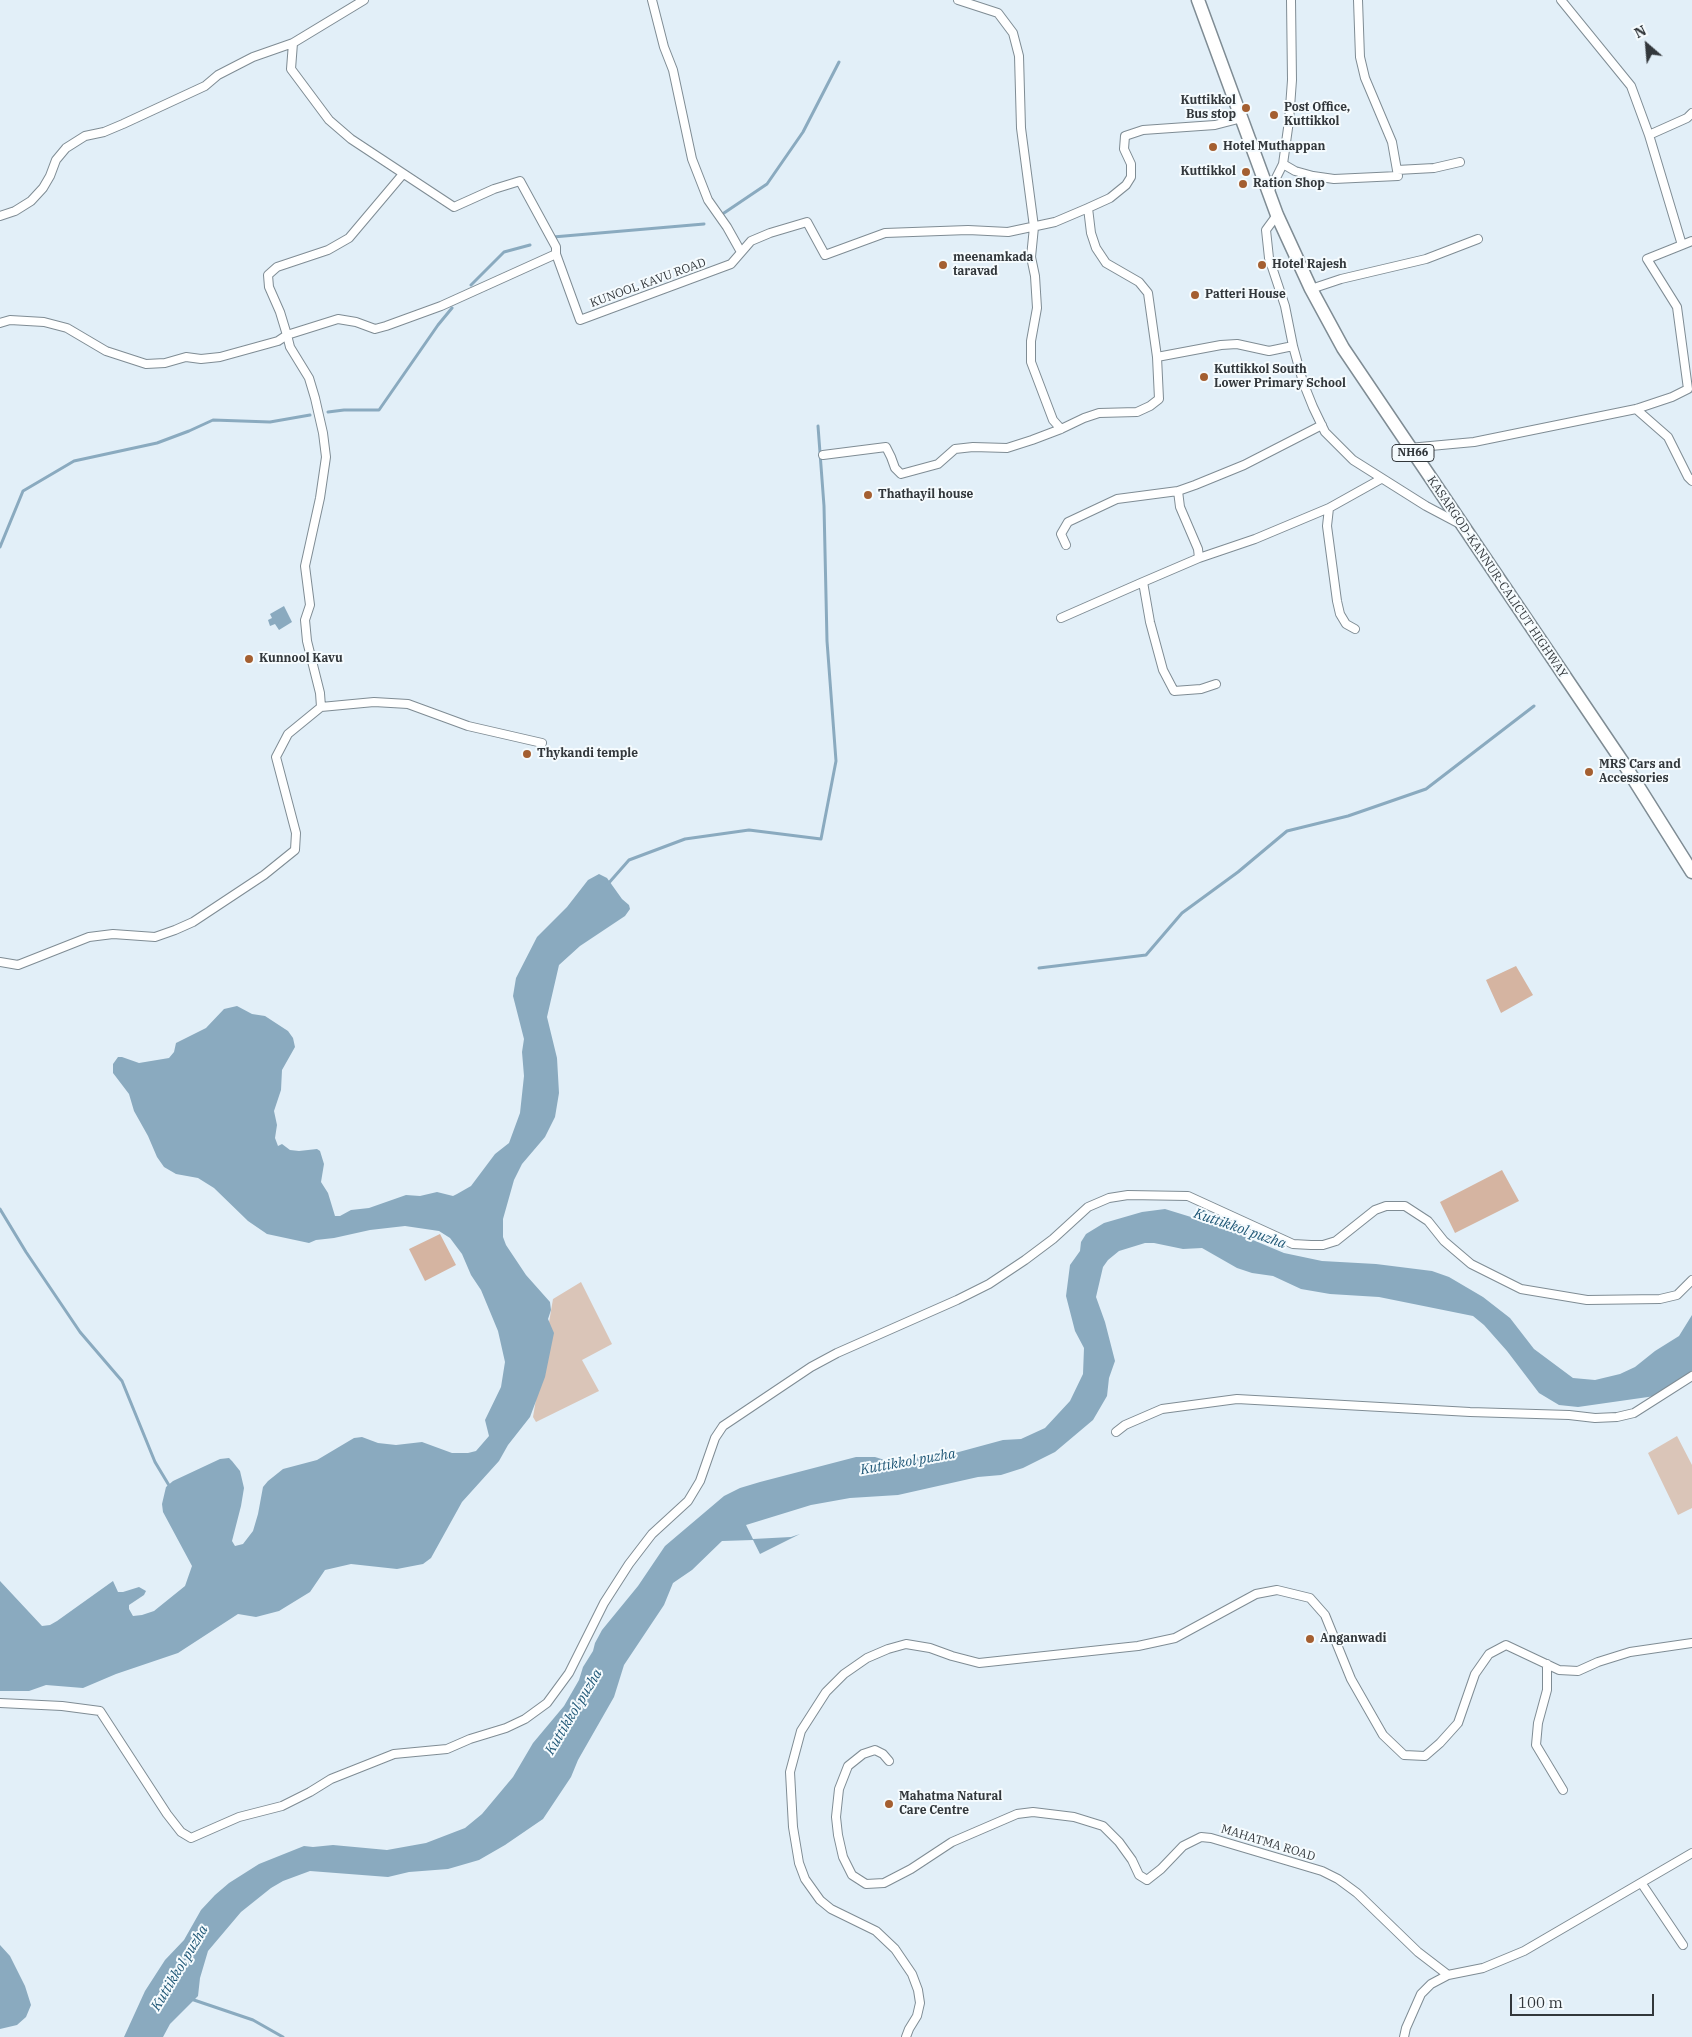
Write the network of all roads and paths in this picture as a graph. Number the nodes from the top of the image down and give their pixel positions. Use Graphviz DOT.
graph roads {
  1 [pos="364,0"];
  2 [pos="652,0"];
  3 [pos="958,0"];
  4 [pos="1198,0"];
  5 [pos="1291,0"];
  6 [pos="1358,0"];
  7 [pos="1573,0"];
  8 [pos="1563,2"];
  9 [pos="294,43"];
  10 [pos="1692,113"];
  11 [pos="1242,118"];
  12 [pos="1649,135"];
  13 [pos="1460,162"];
  14 [pos="1283,164"];
  15 [pos="1397,170"];
  16 [pos="403,174"];
  17 [pos="1269,192"];
  18 [pos="1088,208"];
  19 [pos="1277,215"];
  20 [pos="0,216"];
  21 [pos="1034,227"];
  22 [pos="1478,239"];
  23 [pos="1692,241"];
  24 [pos="1682,244"];
  25 [pos="741,252"];
  26 [pos="556,254"];
  27 [pos="1311,289"];
  28 [pos="0,323"];
  29 [pos="287,335"];
  30 [pos="1293,346"];
  31 [pos="1157,357"];
  32 [pos="1636,409"];
  33 [pos="1322,425"];
  34 [pos="1061,429"];
  35 [pos="1409,448"];
  36 [pos="823,455"];
  37 [pos="1381,479"];
  38 [pos="1692,481"];
  39 [pos="1178,491"];
  40 [pos="1329,508"];
  41 [pos="1462,525"];
  42 [pos="1066,545"];
  43 [pos="1199,558"];
  44 [pos="1143,582"];
  45 [pos="1061,618"];
  46 [pos="1355,629"];
  47 [pos="1216,684"];
  48 [pos="321,706"];
  49 [pos="542,743"];
  50 [pos="1692,872"];
  51 [pos="0,962"];
  52 [pos="1692,1280"];
  53 [pos="1692,1376"];
  54 [pos="1116,1432"];
  55 [pos="1692,1643"];
  56 [pos="1547,1664"];
  57 [pos="0,1703"];
  58 [pos="889,1761"];
  59 [pos="1563,1790"];
  60 [pos="1692,1853"];
  61 [pos="1642,1884"];
  62 [pos="1683,1945"];
  63 [pos="1448,1975"];
  64 [pos="906,2037"];
  65 [pos="1404,2037"];
  1 -- 9 [label="street"];
  2 -- 25 [label="street"];
  3 -- 21 [label="street"];
  4 -- 11 [label="highway, KASARGOD-KANNUR-CALICUT HIGHWAY / NH66"];
  5 -- 14 [label="street"];
  6 -- 15 [label="street"];
  7 -- 8 [label="street"];
  8 -- 12 [label="street"];
  9 -- 16 [label="street, KUNOOL KAVU ROAD"];
  9 -- 20 [label="street"];
  10 -- 12 [label="street"];
  11 -- 17 [label="highway, KASARGOD-KANNUR-CALICUT HIGHWAY / NH66"];
  11 -- 18 [label="street, KUNOOL KAVU ROAD"];
  12 -- 24 [label="street"];
  13 -- 15 [label="street"];
  14 -- 15 [label="street"];
  14 -- 17 [label="street"];
  16 -- 26 [label="street, KUNOOL KAVU ROAD"];
  16 -- 29 [label="street"];
  17 -- 19 [label="highway, KASARGOD-KANNUR-CALICUT HIGHWAY / NH66"];
  18 -- 21 [label="street, KUNOOL KAVU ROAD"];
  18 -- 31 [label="street"];
  19 -- 27 [label="highway, KASARGOD-KANNUR-CALICUT HIGHWAY / NH66"];
  19 -- 30 [label="street"];
  21 -- 25 [label="street, KUNOOL KAVU ROAD"];
  21 -- 34 [label="street"];
  22 -- 27 [label="street"];
  23 -- 24 [label="street"];
  24 -- 32 [label="street"];
  25 -- 26 [label="street, KUNOOL KAVU ROAD"];
  26 -- 29 [label="street"];
  27 -- 35 [label="highway, KASARGOD-KANNUR-CALICUT HIGHWAY / NH66"];
  28 -- 29 [label="street"];
  29 -- 48 [label="street"];
  30 -- 31 [label="street"];
  30 -- 33 [label="street"];
  31 -- 34 [label="street"];
  32 -- 35 [label="street"];
  32 -- 38 [label="street"];
  33 -- 37 [label="street"];
  33 -- 39 [label="street"];
  34 -- 36 [label="street"];
  35 -- 41 [label="highway, KASARGOD-KANNUR-CALICUT HIGHWAY / NH66"];
  37 -- 40 [label="street"];
  37 -- 41 [label="street"];
  39 -- 42 [label="street"];
  39 -- 43 [label="street"];
  40 -- 43 [label="street"];
  40 -- 46 [label="street"];
  41 -- 50 [label="highway, KASARGOD-KANNUR-CALICUT HIGHWAY / NH66"];
  43 -- 44 [label="street"];
  44 -- 45 [label="street"];
  44 -- 47 [label="street"];
  48 -- 49 [label="street"];
  48 -- 51 [label="street"];
  52 -- 57 [label="street"];
  53 -- 54 [label="street"];
  55 -- 56 [label="street"];
  56 -- 59 [label="street"];
  56 -- 64 [label="street"];
  58 -- 63 [label="street, MAHATMA ROAD"];
  60 -- 61 [label="street"];
  61 -- 62 [label="street"];
  61 -- 63 [label="street"];
  63 -- 65 [label="street"];
}
